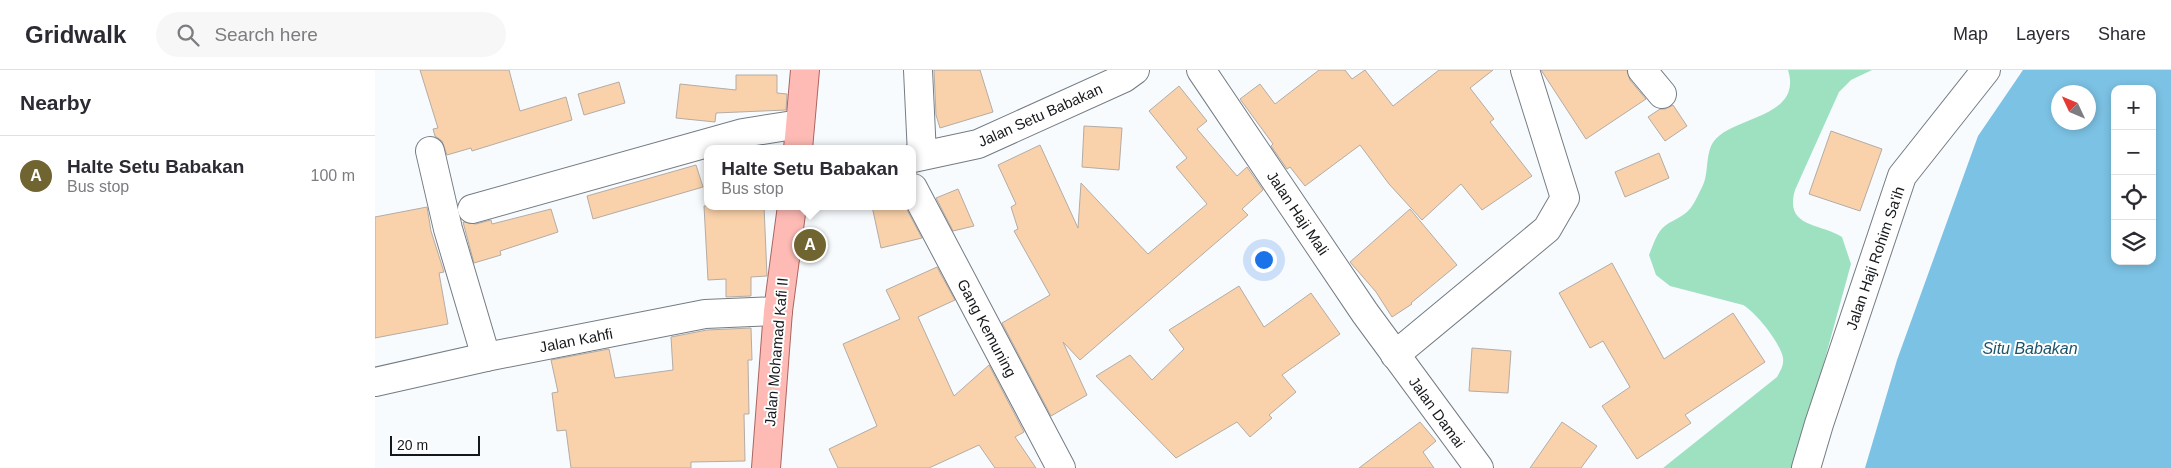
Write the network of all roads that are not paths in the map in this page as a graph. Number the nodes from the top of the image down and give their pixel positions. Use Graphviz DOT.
graph roads {
  1 [pos="805,70"];
  2 [pos="917,70"];
  3 [pos="1135,70"];
  4 [pos="1201,70"];
  5 [pos="1525,70"];
  6 [pos="1643,70"];
  7 [pos="1986,70"];
  8 [pos="1662,94"];
  9 [pos="799,136"];
  10 [pos="430,151"];
  11 [pos="917,156"];
  12 [pos="916,194"];
  13 [pos="472,209"];
  14 [pos="791,210"];
  15 [pos="778,311"];
  16 [pos="1395,355"];
  17 [pos="487,357"];
  18 [pos="375,382"];
  19 [pos="766,468"];
  20 [pos="1061,468"];
  21 [pos="1479,468"];
  22 [pos="1807,468"];
  1 -- 9 [label="main road"];
  2 -- 11 [label="street"];
  3 -- 11 [label="street, Jalan Setu Babakan"];
  4 -- 16 [label="street, Jalan Haji Mali"];
  5 -- 16 [label="street"];
  6 -- 8 [label="street"];
  7 -- 22 [label="street, Jalan Haji Rohim Sa'ih"];
  9 -- 13 [label="street"];
  10 -- 17 [label="street"];
  12 -- 20 [label="street, Gang Kemuning"];
  14 -- 15 [label="main road, Jalan Mohamad Kafi II"];
  15 -- 17 [label="street, Jalan Kahfi"];
  15 -- 19 [label="main road, Jalan Mohamad Kafi II"];
  16 -- 21 [label="street, Jalan Damai"];
  17 -- 18 [label="street, Jalan Kahfi"];
}
